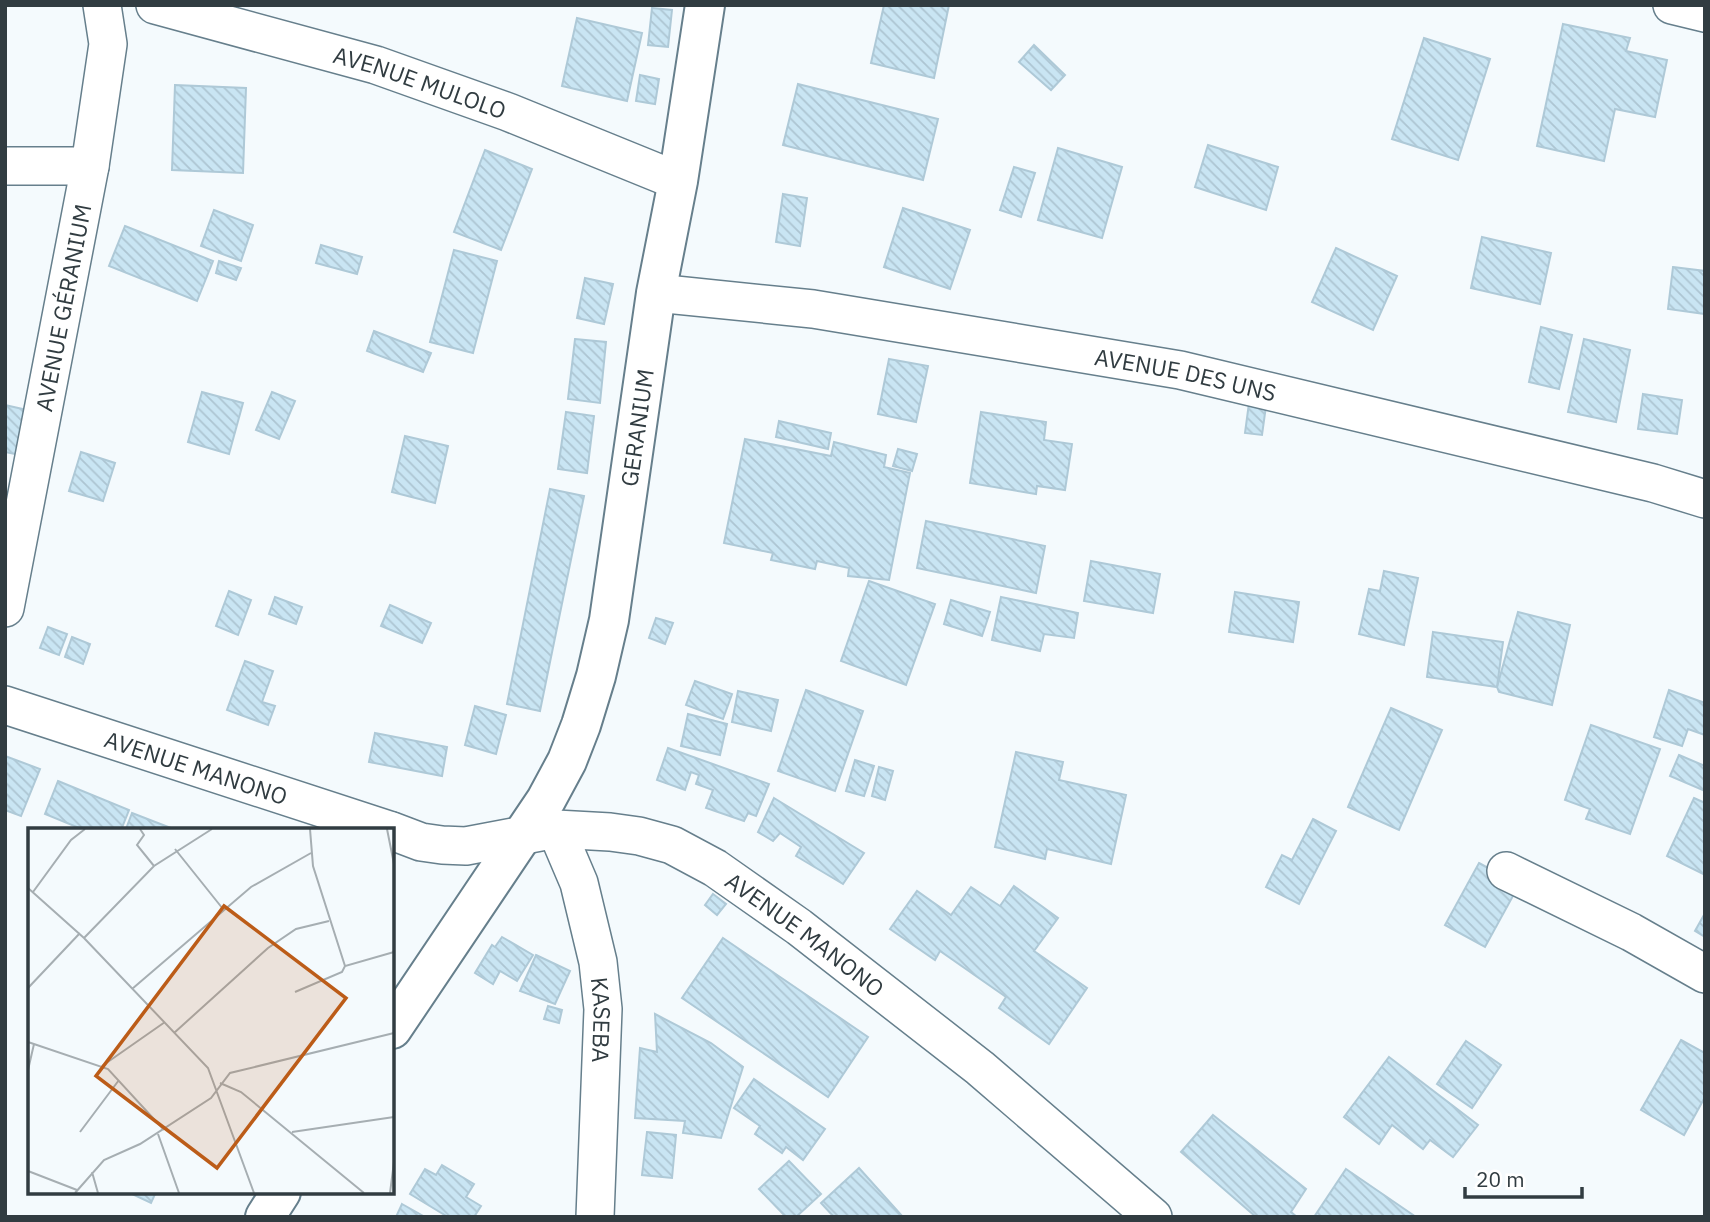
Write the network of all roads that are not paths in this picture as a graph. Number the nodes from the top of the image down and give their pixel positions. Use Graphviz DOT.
graph roads {
  1 [pos="102,5"];
  2 [pos="155,5"];
  3 [pos="705,5"];
  4 [pos="5,166"];
  5 [pos="90,166"];
  6 [pos="678,181"];
  7 [pos="656,293"];
  8 [pos="1705,499"];
  9 [pos="5,608"];
  10 [pos="5,705"];
  11 [pos="381,828"];
  12 [pos="394,832"];
  13 [pos="539,832"];
  14 [pos="1506,871"];
  15 [pos="1705,974"];
  16 [pos="394,1026"];
  17 [pos="280,1194"];
  18 [pos="265,1217"];
  19 [pos="595,1217"];
  20 [pos="1153,1217"];
  1 -- 5 [label="street, AVENUE GÉRANIUM"];
  2 -- 6 [label="street, AVENUE MULOLO"];
  3 -- 6 [label="street, GERANIUM"];
  4 -- 5 [label="street"];
  5 -- 9 [label="street, AVENUE GÉRANIUM"];
  6 -- 7 [label="street, GERANIUM"];
  7 -- 8 [label="street, AVENUE DES UNS"];
  7 -- 13 [label="street, GERANIUM"];
  10 -- 11 [label="street, AVENUE MANONO"];
  12 -- 13 [label="street, AVENUE MANONO"];
  13 -- 16 [label="street, GERANIUM"];
  13 -- 19 [label="street, KASEBA"];
  13 -- 20 [label="street, AVENUE MANONO"];
  14 -- 15 [label="street"];
  17 -- 18 [label="street"];
}
